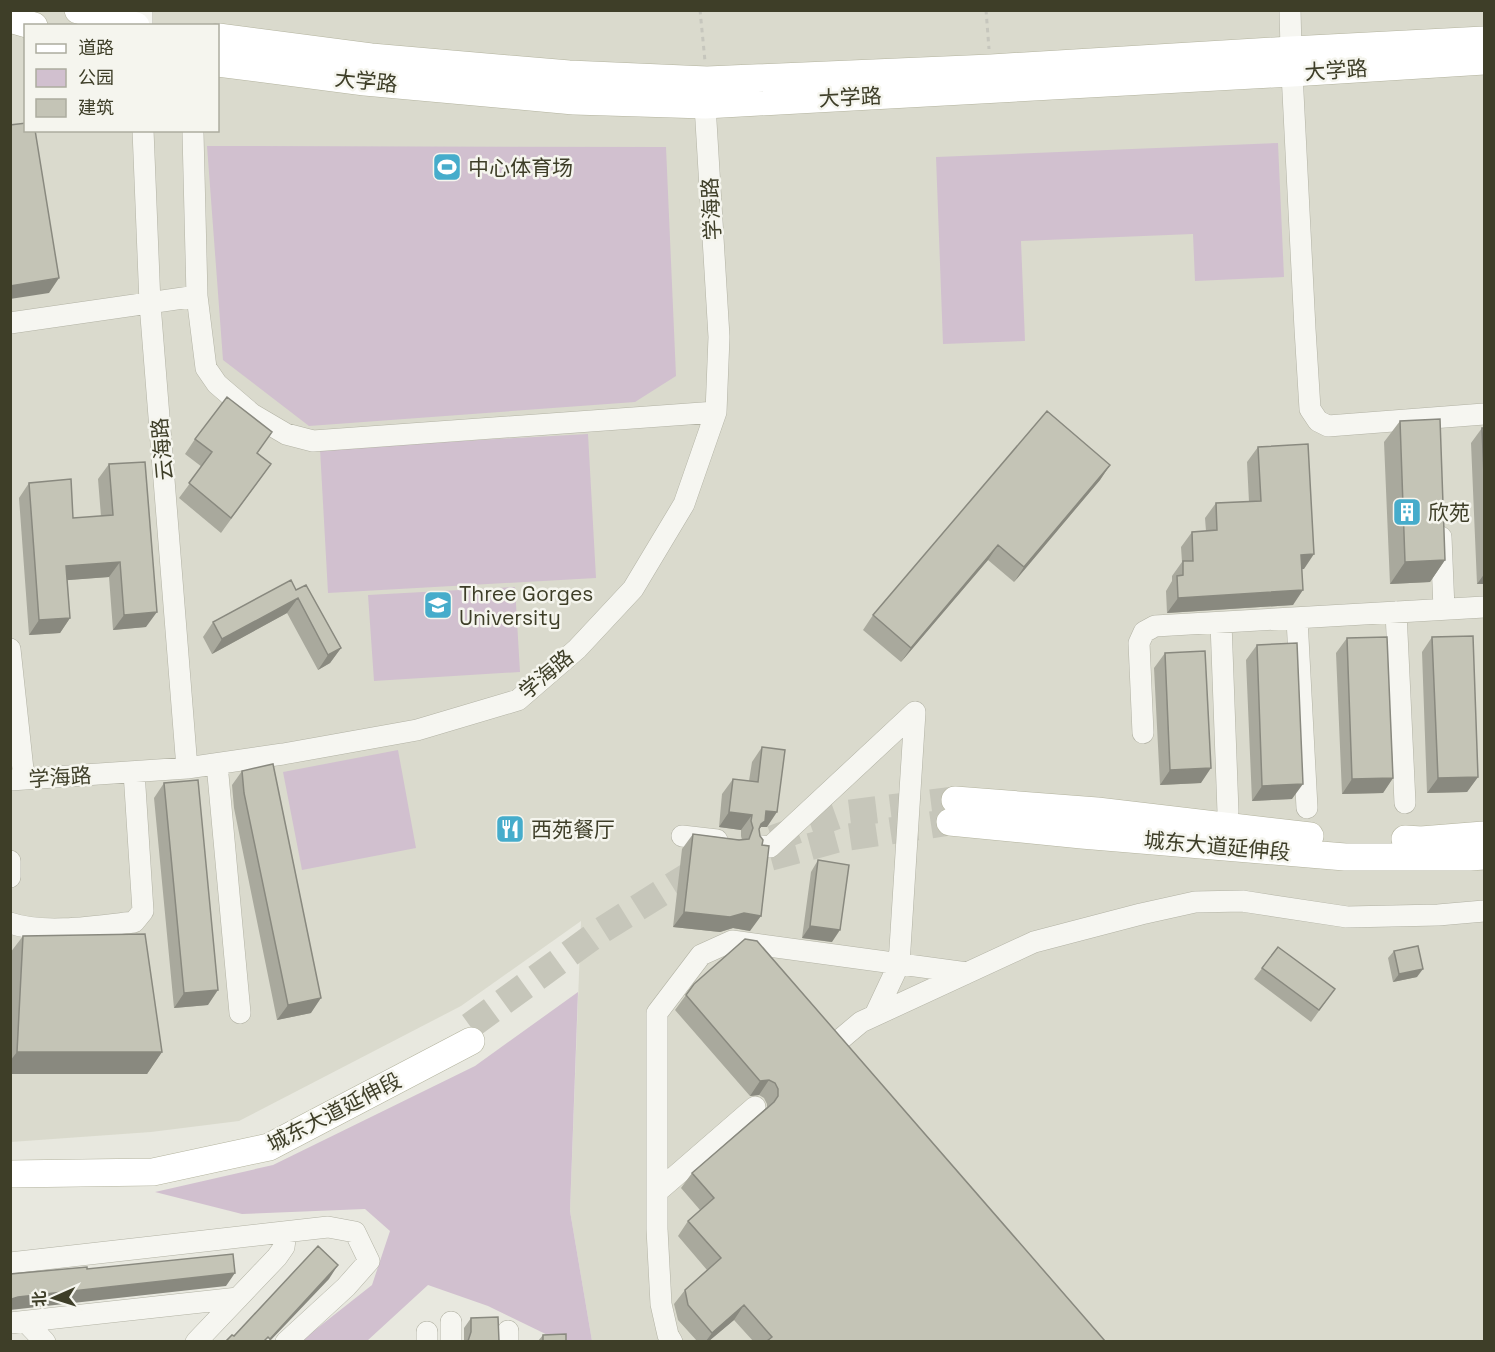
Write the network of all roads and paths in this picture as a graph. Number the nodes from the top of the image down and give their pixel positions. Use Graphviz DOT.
graph roads {
  1 [pos="78,10"];
  2 [pos="700,10"];
  3 [pos="986,10"];
  4 [pos="1290,10"];
  5 [pos="10,19"];
  6 [pos="27,24"];
  7 [pos="129,24"];
  8 [pos="219,37"];
  9 [pos="1485,40"];
  10 [pos="988,44"];
  11 [pos="1291,61"];
  12 [pos="1485,61"];
  13 [pos="219,63"];
  14 [pos="706,93"];
  15 [pos="143,132"];
  16 [pos="191,132"];
  17 [pos="197,297"];
  18 [pos="150,304"];
  19 [pos="10,323"];
  20 [pos="716,412"];
  21 [pos="1485,414"];
  22 [pos="1436,417"];
  23 [pos="1437,440"];
  24 [pos="1440,519"];
  25 [pos="1485,608"];
  26 [pos="1444,609"];
  27 [pos="1396,612"];
  28 [pos="1297,619"];
  29 [pos="1221,624"];
  30 [pos="10,649"];
  31 [pos="1143,733"];
  32 [pos="217,764"];
  33 [pos="187,768"];
  34 [pos="134,772"];
  35 [pos="17,780"];
  36 [pos="1405,803"];
  37 [pos="1307,808"];
  38 [pos="1228,813"];
  39 [pos="1485,835"];
  40 [pos="682,836"];
  41 [pos="730,842"];
  42 [pos="761,846"];
  43 [pos="1485,856"];
  44 [pos="10,861"];
  45 [pos="10,877"];
  46 [pos="1485,911"];
  47 [pos="10,923"];
  48 [pos="899,964"];
  49 [pos="967,973"];
  50 [pos="240,1013"];
  51 [pos="875,1015"];
  52 [pos="842,1038"];
  53 [pos="755,1107"];
  54 [pos="10,1162"];
  55 [pos="10,1174"];
  56 [pos="657,1192"];
  57 [pos="286,1233"];
  58 [pos="10,1263"];
  59 [pos="238,1299"];
  60 [pos="18,1322"];
  61 [pos="45,1341"];
  62 [pos="196,1341"];
  63 [pos="286,1341"];
  64 [pos="672,1341"];
  1 -- 7 [label="main road"];
  2 -- 14 [label="path"];
  3 -- 10 [label="path"];
  4 -- 11 [label="street"];
  5 -- 6 [label="main road"];
  8 -- 14 [label="main road, 大学路"];
  9 -- 11 [label="main road, 大学路"];
  11 -- 12 [label="main road, 大学路"];
  11 -- 14 [label="main road, 大学路"];
  11 -- 22 [label="street"];
  13 -- 14 [label="main road, 大学路"];
  14 -- 20 [label="street, 学海路"];
  15 -- 18 [label="street, 云海路"];
  16 -- 17 [label="street"];
  17 -- 18 [label="street"];
  17 -- 20 [label="street"];
  18 -- 19 [label="street"];
  18 -- 33 [label="street, 云海路"];
  20 -- 32 [label="street, 学海路"];
  21 -- 22 [label="street"];
  22 -- 23 [label="street"];
  24 -- 26 [label="street"];
  25 -- 26 [label="street"];
  26 -- 27 [label="street"];
  27 -- 28 [label="street"];
  27 -- 36 [label="street"];
  28 -- 29 [label="street"];
  28 -- 37 [label="street"];
  29 -- 31 [label="street"];
  29 -- 38 [label="street"];
  30 -- 35 [label="street"];
  32 -- 33 [label="street, 学海路"];
  32 -- 50 [label="street"];
  33 -- 34 [label="street, 学海路"];
  34 -- 35 [label="street, 学海路"];
  34 -- 47 [label="street"];
  39 -- 43 [label="main road, 城东大道延伸段"];
  40 -- 41 [label="street"];
  42 -- 48 [label="street"];
  44 -- 45 [label="street"];
  46 -- 49 [label="street"];
  48 -- 49 [label="street"];
  48 -- 51 [label="street"];
  48 -- 56 [label="street"];
  49 -- 51 [label="street"];
  51 -- 52 [label="street"];
  53 -- 56 [label="street"];
  54 -- 55 [label="main road, 城东大道延伸段"];
  56 -- 64 [label="street"];
  57 -- 58 [label="street"];
  57 -- 59 [label="street"];
  57 -- 63 [label="street"];
  59 -- 60 [label="street"];
  59 -- 62 [label="street"];
  60 -- 61 [label="street"];
}
